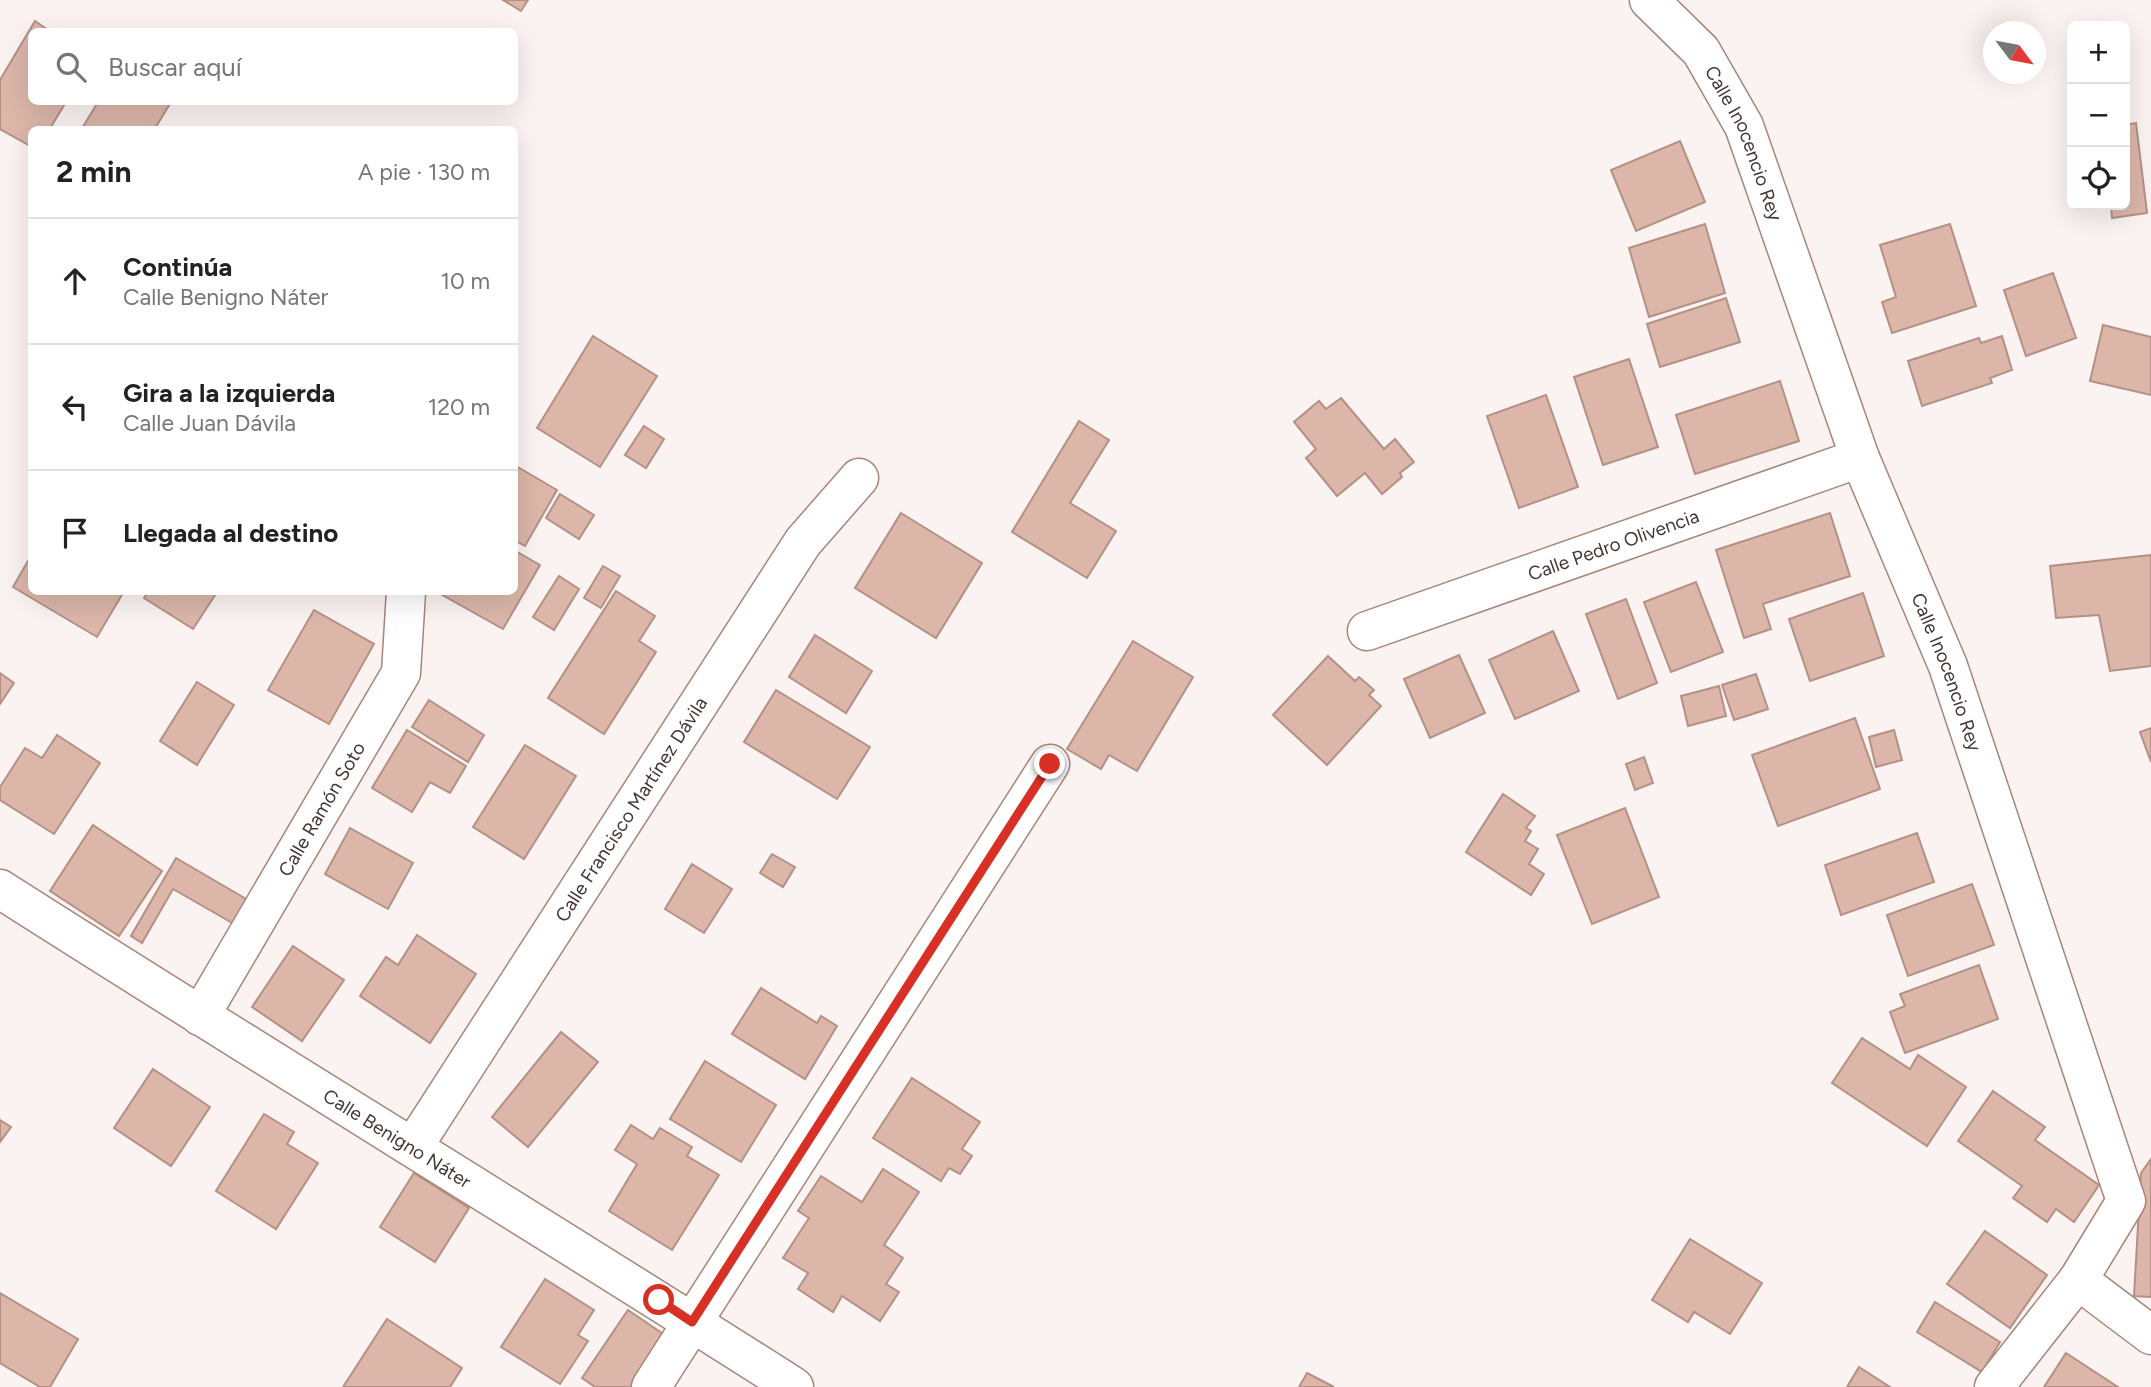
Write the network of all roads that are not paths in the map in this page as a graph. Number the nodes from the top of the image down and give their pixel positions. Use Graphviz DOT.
graph roads {
  1 [pos="1649,0"];
  2 [pos="1860,458"];
  3 [pos="859,478"];
  4 [pos="405,595"];
  5 [pos="1367,631"];
  6 [pos="1050,764"];
  7 [pos="0,889"];
  8 [pos="200,1016"];
  9 [pos="413,1147"];
  10 [pos="2078,1280"];
  11 [pos="692,1322"];
  12 [pos="2151,1335"];
  13 [pos="651,1387"];
  14 [pos="794,1387"];
  15 [pos="1994,1387"];
  1 -- 2 [label="street, Calle Inocencio Rey"];
  2 -- 5 [label="street, Calle Pedro Olivencia"];
  2 -- 10 [label="street, Calle Inocencio Rey"];
  3 -- 9 [label="street, Calle Francisco Martínez Dávila"];
  4 -- 8 [label="street, Calle Ramón Soto"];
  6 -- 11 [label="street"];
  7 -- 8 [label="street, Calle Benigno Náter"];
  8 -- 9 [label="street, Calle Benigno Náter"];
  9 -- 11 [label="street, Calle Benigno Náter"];
  10 -- 12 [label="street"];
  10 -- 15 [label="street, Calle Inocencio Rey"];
  11 -- 13 [label="street"];
  11 -- 14 [label="street, Calle Benigno Náter"];
}
